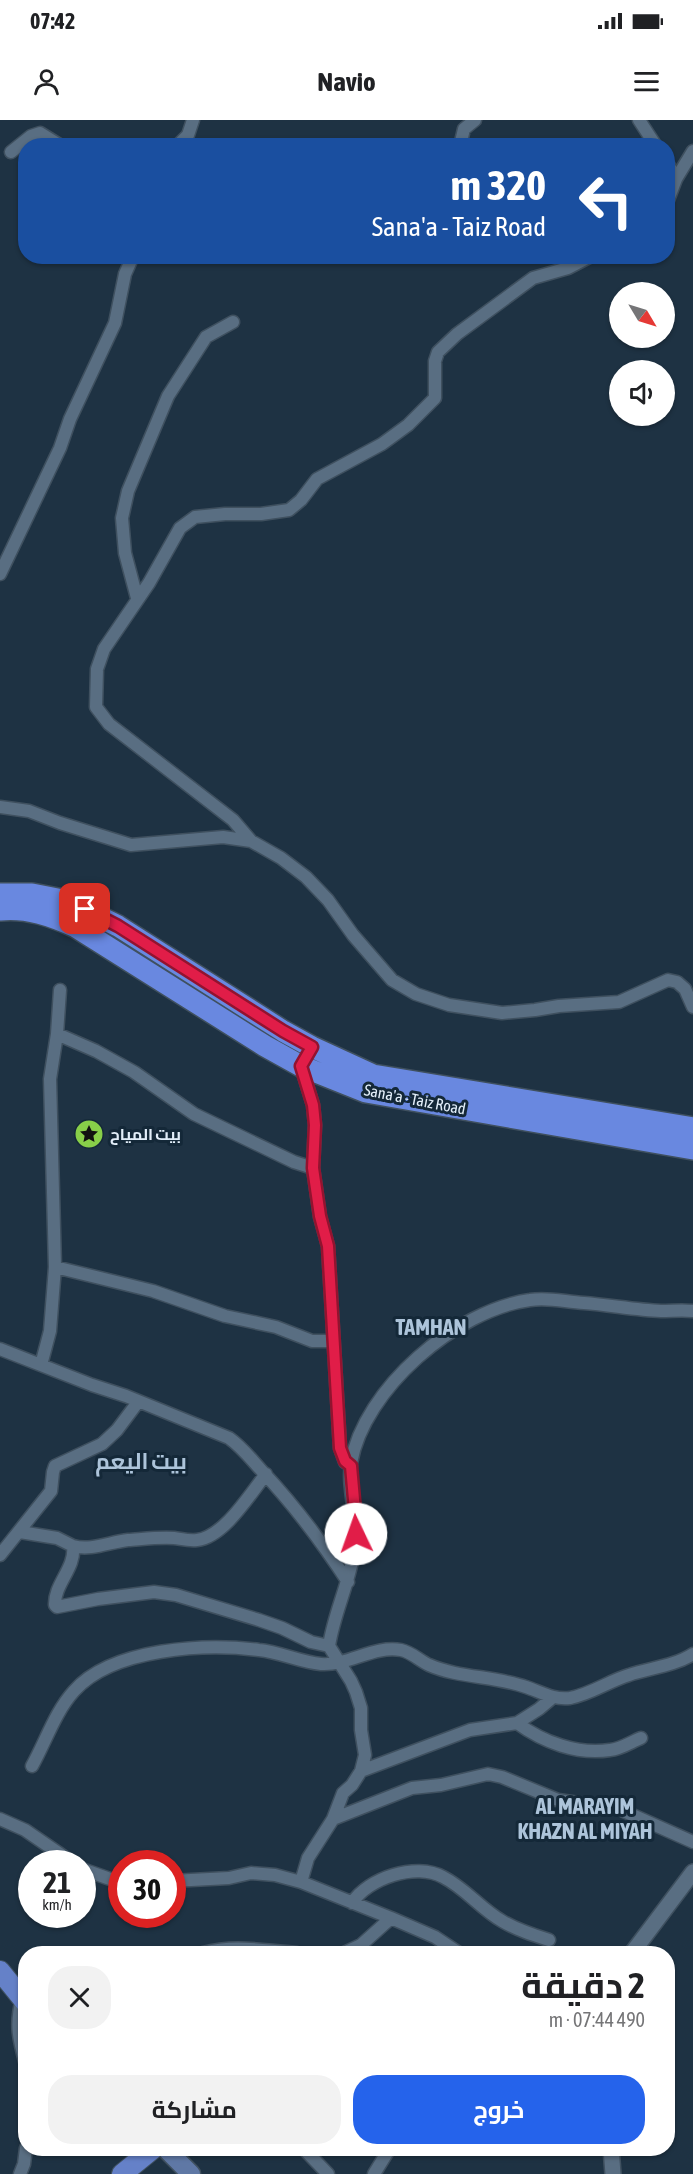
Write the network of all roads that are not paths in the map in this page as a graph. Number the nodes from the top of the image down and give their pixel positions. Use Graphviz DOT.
graph roads {
  1 [pos="193,120"];
  2 [pos="475,120"];
  3 [pos="639,120"];
  4 [pos="28,138"];
  5 [pos="48,138"];
  6 [pos="185,138"];
  7 [pos="462,138"];
  8 [pos="651,138"];
  9 [pos="18,146"];
  10 [pos="11,152"];
  11 [pos="693,152"];
  12 [pos="676,179"];
  13 [pos="129,264"];
  14 [pos="576,264"];
  15 [pos="233,322"];
  16 [pos="0,574"];
  17 [pos="137,598"];
  18 [pos="0,807"];
  19 [pos="251,841"];
  20 [pos="0,894"];
  21 [pos="0,910"];
  22 [pos="60,990"];
  23 [pos="693,1007"];
  24 [pos="57,1034"];
  25 [pos="312,1047"];
  26 [pos="301,1066"];
  27 [pos="693,1128"];
  28 [pos="693,1149"];
  29 [pos="313,1168"];
  30 [pos="55,1267"];
  31 [pos="693,1311"];
  32 [pos="333,1341"];
  33 [pos="0,1349"];
  34 [pos="41,1365"];
  35 [pos="138,1401"];
  36 [pos="351,1466"];
  37 [pos="266,1474"];
  38 [pos="20,1532"];
  39 [pos="73,1546"];
  40 [pos="0,1555"];
  41 [pos="348,1582"];
  42 [pos="329,1646"];
  43 [pos="693,1653"];
  44 [pos="339,1664"];
  45 [pos="552,1698"];
  46 [pos="517,1723"];
  47 [pos="641,1738"];
  48 [pos="32,1766"];
  49 [pos="362,1771"];
  50 [pos="0,1819"];
  51 [pos="333,1819"];
  52 [pos="693,1842"];
  53 [pos="54,1850"];
  54 [pos="692,1875"];
  55 [pos="186,1880"];
  56 [pos="301,1882"];
  57 [pos="352,1904"];
  58 [pos="391,1918"];
  59 [pos="549,1940"];
  60 [pos="359,1946"];
  61 [pos="448,1946"];
  62 [pos="637,1946"];
  63 [pos="0,1971"];
  64 [pos="18,1992"];
  65 [pos="18,2014"];
  66 [pos="18,2036"];
  67 [pos="25,2156"];
  68 [pos="144,2156"];
  69 [pos="173,2156"];
  70 [pos="311,2156"];
  71 [pos="385,2156"];
  72 [pos="612,2156"];
  73 [pos="20,2174"];
  74 [pos="122,2174"];
  75 [pos="191,2174"];
  76 [pos="328,2174"];
  77 [pos="374,2174"];
  78 [pos="614,2174"];
  1 -- 6 [label="street"];
  2 -- 7 [label="street"];
  3 -- 8 [label="street"];
  4 -- 5 [label="street"];
  9 -- 10 [label="street"];
  11 -- 12 [label="street"];
  13 -- 16 [label="street"];
  14 -- 17 [label="street"];
  15 -- 17 [label="street"];
  17 -- 19 [label="street"];
  18 -- 19 [label="street"];
  19 -- 23 [label="street"];
  20 -- 25 [label="highway, Sana'a - Taiz Road"];
  21 -- 26 [label="highway, Sana'a - Taiz Road"];
  22 -- 24 [label="street"];
  24 -- 29 [label="street"];
  24 -- 30 [label="street"];
  25 -- 26 [label="highway"];
  25 -- 27 [label="highway, Sana'a - Taiz Road"];
  26 -- 28 [label="highway, Sana'a - Taiz Road"];
  26 -- 29 [label="street"];
  29 -- 32 [label="street"];
  30 -- 32 [label="street"];
  30 -- 34 [label="street"];
  31 -- 36 [label="street"];
  32 -- 36 [label="street"];
  33 -- 34 [label="street"];
  34 -- 35 [label="street"];
  35 -- 37 [label="street"];
  35 -- 38 [label="street"];
  36 -- 41 [label="street"];
  37 -- 39 [label="street"];
  37 -- 41 [label="street"];
  38 -- 39 [label="street"];
  38 -- 40 [label="street"];
  39 -- 42 [label="street"];
  41 -- 42 [label="street"];
  42 -- 44 [label="street"];
  43 -- 45 [label="street"];
  44 -- 45 [label="street"];
  44 -- 48 [label="street"];
  44 -- 49 [label="street"];
  45 -- 46 [label="street"];
  46 -- 47 [label="street"];
  46 -- 49 [label="street"];
  49 -- 51 [label="street"];
  50 -- 53 [label="street"];
  51 -- 52 [label="street"];
  51 -- 56 [label="street"];
  54 -- 62 [label="street"];
  55 -- 56 [label="street"];
  56 -- 57 [label="street"];
  57 -- 58 [label="street"];
  57 -- 59 [label="street"];
  58 -- 60 [label="street"];
  58 -- 61 [label="street"];
  63 -- 64 [label="main road"];
  65 -- 66 [label="street"];
  67 -- 73 [label="street"];
  68 -- 74 [label="main road"];
  69 -- 75 [label="main road"];
  70 -- 76 [label="street"];
  71 -- 77 [label="street"];
  72 -- 78 [label="street"];
}
